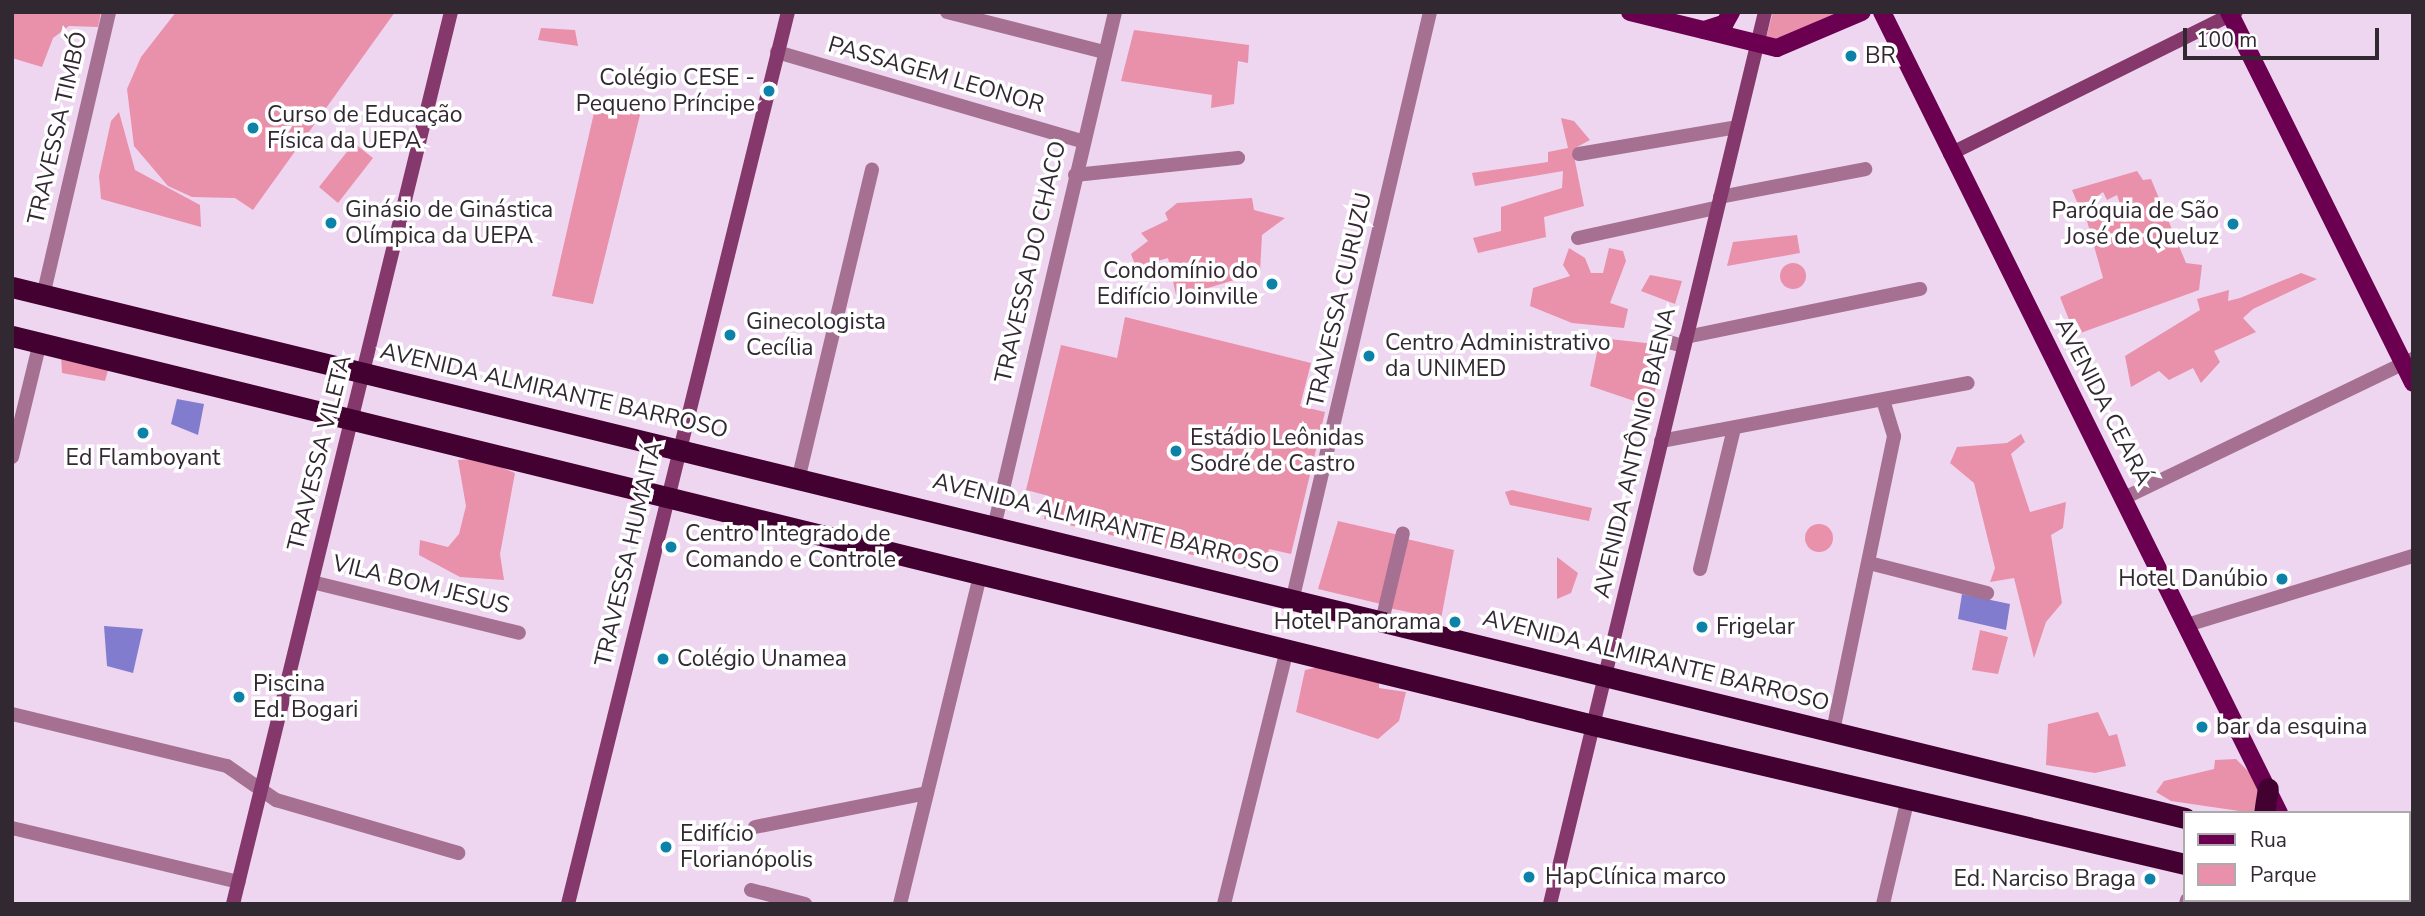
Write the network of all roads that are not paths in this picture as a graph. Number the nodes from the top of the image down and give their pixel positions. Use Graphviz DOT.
graph roads {
  1 [pos="109,12"];
  2 [pos="451,12"];
  3 [pos="788,12"];
  4 [pos="947,12"];
  5 [pos="1115,12"];
  6 [pos="1430,12"];
  7 [pos="1630,12"];
  8 [pos="1731,12"];
  9 [pos="1765,12"];
  10 [pos="1862,12"];
  11 [pos="1882,12"];
  12 [pos="2232,13"];
  13 [pos="1704,30"];
  14 [pos="1756,44"];
  15 [pos="778,52"];
  16 [pos="1104,52"];
  17 [pos="1737,127"];
  18 [pos="1082,141"];
  19 [pos="1579,154"];
  20 [pos="1950,154"];
  21 [pos="1238,158"];
  22 [pos="1865,169"];
  23 [pos="872,170"];
  24 [pos="1075,175"];
  25 [pos="1718,202"];
  26 [pos="1578,238"];
  27 [pos="12,287"];
  28 [pos="1920,289"];
  29 [pos="43,296"];
  30 [pos="12,335"];
  31 [pos="1665,341"];
  32 [pos="40,342"];
  33 [pos="1685,342"];
  34 [pos="2408,362"];
  35 [pos="362,373"];
  36 [pos="1968,383"];
  37 [pos="2413,383"];
  38 [pos="1883,401"];
  39 [pos="351,421"];
  40 [pos="1734,428"];
  41 [pos="1661,441"];
  42 [pos="678,446"];
  43 [pos="12,457"];
  44 [pos="799,476"];
  45 [pos="2124,498"];
  46 [pos="665,499"];
  47 [pos="995,523"];
  48 [pos="1403,533"];
  49 [pos="2413,556"];
  50 [pos="1868,563"];
  51 [pos="1700,569"];
  52 [pos="980,575"];
  53 [pos="312,582"];
  54 [pos="1987,593"];
  55 [pos="1293,597"];
  56 [pos="1382,621"];
  57 [pos="2187,625"];
  58 [pos="519,633"];
  59 [pos="1287,650"];
  60 [pos="1605,675"];
  61 [pos="12,714"];
  62 [pos="1593,725"];
  63 [pos="1833,731"];
  64 [pos="2268,788"];
  65 [pos="261,790"];
  66 [pos="927,793"];
  67 [pos="1909,798"];
  68 [pos="2264,811"];
  69 [pos="2278,811"];
  70 [pos="2184,818"];
  71 [pos="755,827"];
  72 [pos="12,828"];
  73 [pos="458,853"];
  74 [pos="2184,864"];
  75 [pos="239,882"];
  76 [pos="751,890"];
  77 [pos="233,904"];
  78 [pos="568,904"];
  79 [pos="804,904"];
  80 [pos="900,904"];
  81 [pos="1224,904"];
  82 [pos="1550,904"];
  83 [pos="1883,904"];
  1 -- 29 [label="street, TRAVESSA TIMBÓ"];
  2 -- 35 [label="street, TRAVESSA VILETA"];
  3 -- 15 [label="street, TRAVESSA HUMAITÁ"];
  4 -- 16 [label="street"];
  5 -- 16 [label="street, TRAVESSA DO CHACO"];
  6 -- 55 [label="street, TRAVESSA CURUZU"];
  7 -- 13 [label="main road"];
  8 -- 13 [label="main road"];
  9 -- 14 [label="street, AVENIDA ANTÔNIO BAENA"];
  10 -- 14 [label="main road"];
  11 -- 20 [label="main road, AVENIDA CEARÁ"];
  12 -- 20 [label="street"];
  12 -- 34 [label="main road"];
  13 -- 14 [label="main road"];
  14 -- 17 [label="street, AVENIDA ANTÔNIO BAENA"];
  15 -- 18 [label="street, PASSAGEM LEONOR"];
  15 -- 42 [label="street, TRAVESSA HUMAITÁ"];
  16 -- 18 [label="street, TRAVESSA DO CHACO"];
  17 -- 19 [label="street"];
  17 -- 25 [label="street, AVENIDA ANTÔNIO BAENA"];
  18 -- 24 [label="street, TRAVESSA DO CHACO"];
  20 -- 45 [label="main road, AVENIDA CEARÁ"];
  21 -- 24 [label="street"];
  22 -- 25 [label="street"];
  23 -- 44 [label="street"];
  24 -- 47 [label="street, TRAVESSA DO CHACO"];
  25 -- 26 [label="street"];
  25 -- 33 [label="street, AVENIDA ANTÔNIO BAENA"];
  27 -- 29 [label="highway, AVENIDA ALMIRANTE BARROSO"];
  28 -- 33 [label="street"];
  29 -- 35 [label="highway, AVENIDA ALMIRANTE BARROSO"];
  30 -- 32 [label="highway"];
  31 -- 33 [label="street"];
  32 -- 39 [label="highway"];
  32 -- 43 [label="street"];
  33 -- 41 [label="street, AVENIDA ANTÔNIO BAENA"];
  34 -- 37 [label="main road"];
  34 -- 45 [label="street"];
  35 -- 39 [label="street, TRAVESSA VILETA"];
  35 -- 42 [label="highway, AVENIDA ALMIRANTE BARROSO"];
  36 -- 38 [label="street"];
  38 -- 40 [label="street"];
  38 -- 50 [label="street"];
  39 -- 46 [label="highway"];
  39 -- 53 [label="street, TRAVESSA VILETA"];
  40 -- 41 [label="street"];
  40 -- 51 [label="street"];
  41 -- 60 [label="street, AVENIDA ANTÔNIO BAENA"];
  42 -- 44 [label="highway, AVENIDA ALMIRANTE BARROSO"];
  42 -- 46 [label="street, TRAVESSA HUMAITÁ"];
  44 -- 47 [label="highway, AVENIDA ALMIRANTE BARROSO"];
  45 -- 57 [label="main road, AVENIDA CEARÁ"];
  46 -- 52 [label="highway"];
  46 -- 78 [label="street, TRAVESSA HUMAITÁ"];
  47 -- 55 [label="highway, AVENIDA ALMIRANTE BARROSO"];
  48 -- 56 [label="street"];
  49 -- 57 [label="street"];
  50 -- 54 [label="street"];
  50 -- 63 [label="street"];
  52 -- 59 [label="highway"];
  52 -- 66 [label="street"];
  53 -- 58 [label="street, VILA BOM JESUS"];
  53 -- 65 [label="street, TRAVESSA VILETA"];
  55 -- 56 [label="highway, AVENIDA ALMIRANTE BARROSO"];
  56 -- 60 [label="highway, AVENIDA ALMIRANTE BARROSO"];
  57 -- 64 [label="main road, AVENIDA CEARÁ"];
  59 -- 62 [label="highway"];
  59 -- 81 [label="street"];
  60 -- 62 [label="street, AVENIDA ANTÔNIO BAENA"];
  60 -- 63 [label="highway, AVENIDA ALMIRANTE BARROSO"];
  61 -- 65 [label="street"];
  62 -- 67 [label="highway"];
  62 -- 82 [label="street, AVENIDA ANTÔNIO BAENA"];
  63 -- 70 [label="highway, AVENIDA ALMIRANTE BARROSO"];
  64 -- 68 [label="highway"];
  64 -- 69 [label="main road, AVENIDA CEARÁ"];
  65 -- 73 [label="street"];
  65 -- 75 [label="street, TRAVESSA VILETA"];
  66 -- 71 [label="street"];
  66 -- 80 [label="street"];
  67 -- 74 [label="highway"];
  67 -- 83 [label="street"];
  72 -- 75 [label="street"];
  75 -- 77 [label="street, TRAVESSA VILETA"];
  76 -- 79 [label="street"];
}
